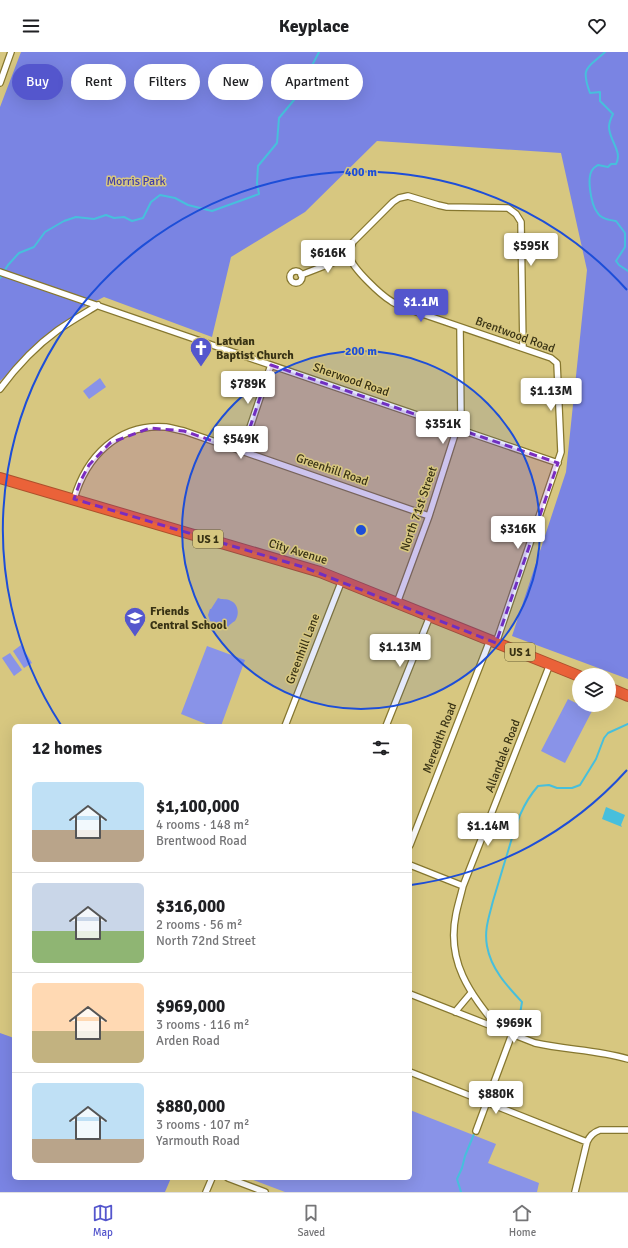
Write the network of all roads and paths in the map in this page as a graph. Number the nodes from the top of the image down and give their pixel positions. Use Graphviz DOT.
graph roads {
  1 [pos="11,52"];
  2 [pos="0,61"];
  3 [pos="6,64"];
  4 [pos="0,83"];
  5 [pos="350,256"];
  6 [pos="1,272"];
  7 [pos="301,275"];
  8 [pos="98,305"];
  9 [pos="460,327"];
  10 [pos="523,348"];
  11 [pos="557,363"];
  12 [pos="272,365"];
  13 [pos="0,389"];
  14 [pos="457,428"];
  15 [pos="242,451"];
  16 [pos="558,463"];
  17 [pos="0,478"];
  18 [pos="74,499"];
  19 [pos="429,516"];
  20 [pos="342,580"];
  21 [pos="397,602"];
  22 [pos="430,616"];
  23 [pos="493,641"];
  24 [pos="550,664"];
  25 [pos="572,673"];
  26 [pos="616,691"];
  27 [pos="628,696"];
  28 [pos="286,724"];
  29 [pos="387,724"];
  30 [pos="412,840"];
  31 [pos="412,866"];
  32 [pos="463,886"];
  33 [pos="471,993"];
  34 [pos="412,995"];
  35 [pos="455,1012"];
  36 [pos="498,1028"];
  37 [pos="512,1034"];
  38 [pos="628,1059"];
  39 [pos="412,1073"];
  40 [pos="486,1102"];
  41 [pos="628,1130"];
  42 [pos="476,1131"];
  43 [pos="588,1142"];
  44 [pos="211,1180"];
  45 [pos="233,1180"];
  46 [pos="206,1192"];
  47 [pos="265,1192"];
  48 [pos="575,1192"];
  1 -- 3 [label="street"];
  2 -- 3 [label="street"];
  3 -- 4 [label="street"];
  5 -- 7 [label="street"];
  5 -- 9 [label="street, Brentwood Road"];
  5 -- 10 [label="street"];
  6 -- 8 [label="street, Sherwood Road"];
  8 -- 12 [label="street, Sherwood Road"];
  8 -- 13 [label="street"];
  9 -- 10 [label="street, Brentwood Road"];
  9 -- 14 [label="street, North 71st Street"];
  10 -- 11 [label="street, Brentwood Road"];
  11 -- 16 [label="street, Meredith Road"];
  12 -- 14 [label="street, Sherwood Road"];
  12 -- 15 [label="street"];
  14 -- 16 [label="street, Sherwood Road"];
  14 -- 19 [label="street, North 71st Street"];
  15 -- 18 [label="street, Greenhill Road"];
  15 -- 19 [label="street, Greenhill Road"];
  16 -- 23 [label="street, Meredith Road"];
  17 -- 18 [label="highway, City Avenue / US 1"];
  18 -- 20 [label="highway, City Avenue / US 1"];
  19 -- 21 [label="street, North 71st Street"];
  20 -- 21 [label="highway, City Avenue / US 1"];
  20 -- 28 [label="street, Greenhill Lane"];
  21 -- 22 [label="highway, City Avenue / US 1"];
  22 -- 23 [label="highway, City Avenue / US 1"];
  22 -- 29 [label="street"];
  23 -- 24 [label="highway, City Avenue / US 1"];
  23 -- 30 [label="street, Meredith Road"];
  24 -- 25 [label="highway, City Avenue / US 1"];
  24 -- 32 [label="street, Allandale Road"];
  26 -- 27 [label="highway"];
  31 -- 32 [label="street"];
  32 -- 33 [label="street, Allandale Road"];
  33 -- 35 [label="street"];
  33 -- 36 [label="street, Allandale Road"];
  34 -- 35 [label="street"];
  35 -- 36 [label="street"];
  36 -- 37 [label="street"];
  37 -- 38 [label="street"];
  37 -- 40 [label="street"];
  39 -- 40 [label="street"];
  40 -- 42 [label="street"];
  40 -- 43 [label="street"];
  41 -- 43 [label="street"];
  43 -- 48 [label="street"];
  44 -- 46 [label="street"];
  45 -- 47 [label="street"];
}
